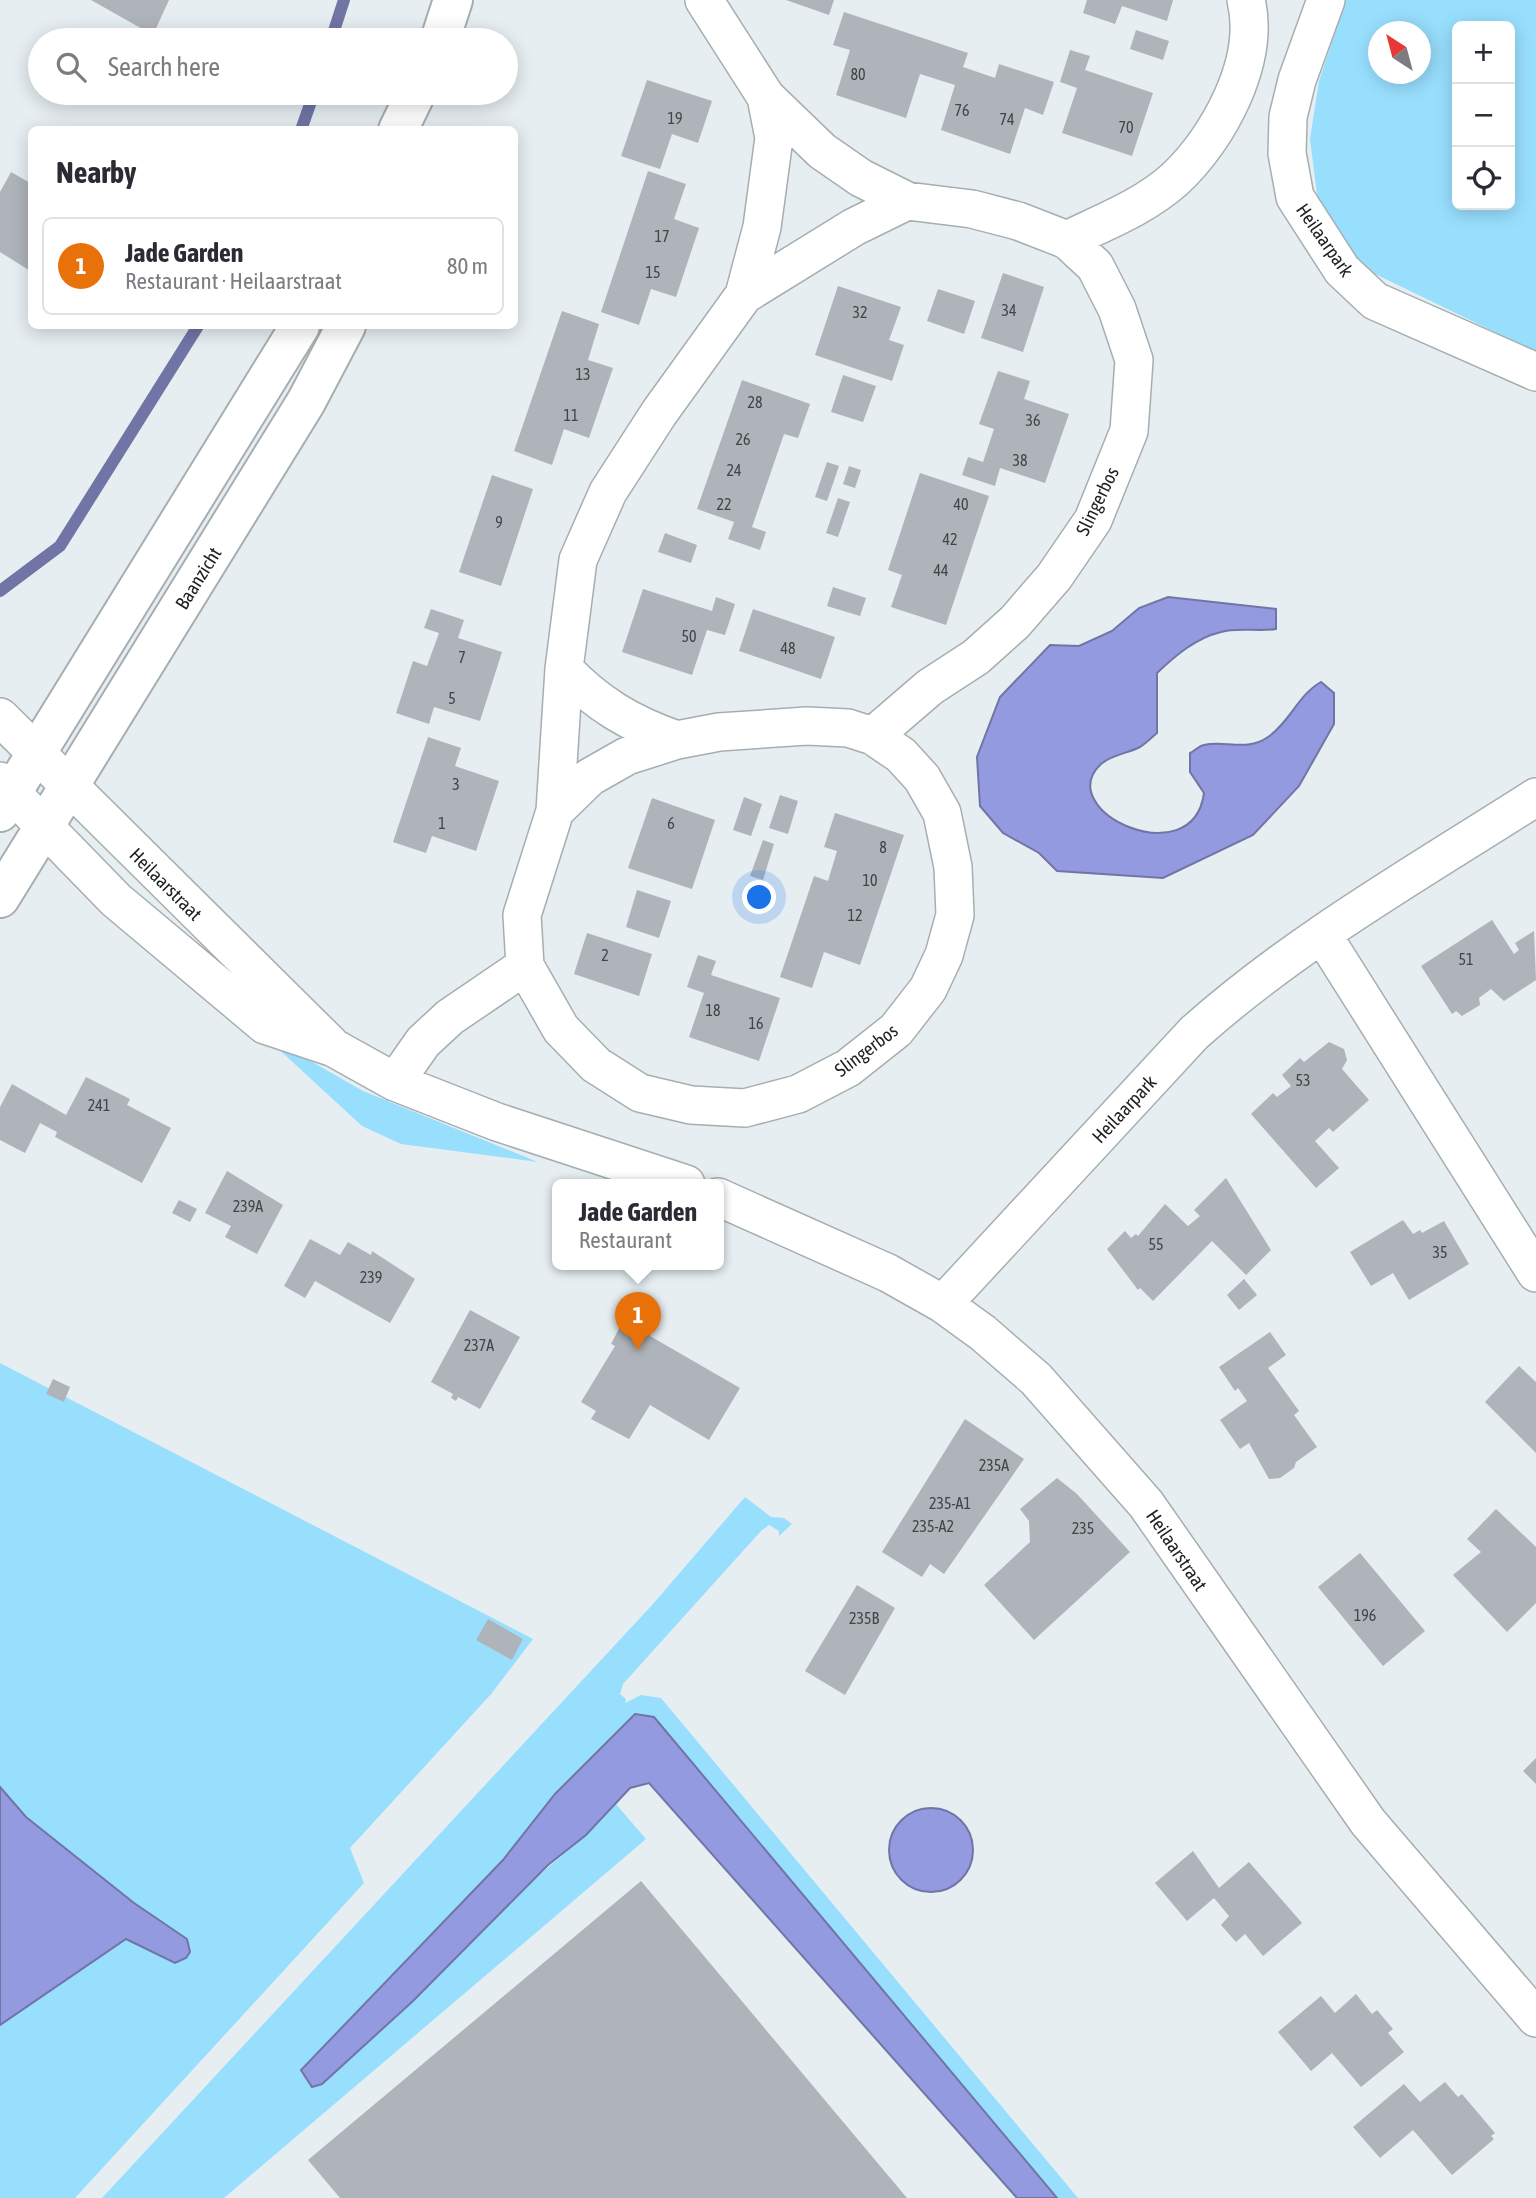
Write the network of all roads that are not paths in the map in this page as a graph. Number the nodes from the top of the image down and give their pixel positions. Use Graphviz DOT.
graph roads {
  1 [pos="453,0"];
  2 [pos="704,0"];
  3 [pos="1246,0"];
  4 [pos="1326,0"];
  5 [pos="444,28"];
  6 [pos="1243,64"];
  7 [pos="1297,80"];
  8 [pos="766,97"];
  9 [pos="409,105"];
  10 [pos="426,105"];
  11 [pos="400,126"];
  12 [pos="422,126"];
  13 [pos="907,201"];
  14 [pos="1067,240"];
  15 [pos="744,295"];
  16 [pos="298,329"];
  17 [pos="344,329"];
  18 [pos="1536,372"];
  19 [pos="564,669"];
  20 [pos="0,717"];
  21 [pos="873,736"];
  22 [pos="677,740"];
  23 [pos="37,754"];
  24 [pos="69,786"];
  25 [pos="4,795"];
  26 [pos="1536,797"];
  27 [pos="555,811"];
  28 [pos="44,827"];
  29 [pos="0,898"];
  30 [pos="1322,934"];
  31 [pos="525,966"];
  32 [pos="334,1048"];
  33 [pos="395,1082"];
  34 [pos="670,1179"];
  35 [pos="724,1199"];
  36 [pos="1536,1273"];
  37 [pos="943,1304"];
  38 [pos="1536,2018"];
  1 -- 5 [label="street"];
  2 -- 8 [label="street, Slingerbos"];
  3 -- 6 [label="street"];
  4 -- 7 [label="street, Heilaarpark"];
  6 -- 7 [label="street"];
  6 -- 14 [label="street"];
  7 -- 18 [label="street, Heilaarpark"];
  8 -- 13 [label="street, Slingerbos"];
  8 -- 15 [label="street, Slingerbos"];
  9 -- 11 [label="street"];
  10 -- 12 [label="street"];
  13 -- 14 [label="street, Slingerbos"];
  13 -- 15 [label="street, Slingerbos"];
  14 -- 21 [label="street, Slingerbos"];
  15 -- 19 [label="street, Slingerbos"];
  16 -- 23 [label="street"];
  17 -- 24 [label="street, Baanzicht"];
  19 -- 22 [label="street"];
  19 -- 27 [label="street, Slingerbos"];
  20 -- 23 [label="street, Heilaarstraat"];
  21 -- 22 [label="street, Slingerbos"];
  21 -- 31 [label="street, Slingerbos"];
  22 -- 27 [label="street, Slingerbos"];
  23 -- 24 [label="street, Heilaarstraat"];
  23 -- 25 [label="street"];
  24 -- 28 [label="street, Baanzicht"];
  24 -- 32 [label="street, Heilaarstraat"];
  25 -- 28 [label="street, Heilaarstraat"];
  26 -- 30 [label="street, Heilaarpark"];
  27 -- 31 [label="street, Slingerbos"];
  28 -- 29 [label="street, Baanzicht"];
  28 -- 32 [label="street, Heilaarstraat"];
  30 -- 36 [label="street"];
  30 -- 37 [label="street, Heilaarpark"];
  31 -- 33 [label="street"];
  32 -- 33 [label="street, Heilaarstraat"];
  33 -- 34 [label="street, Heilaarstraat"];
  35 -- 37 [label="street, Heilaarstraat"];
  37 -- 38 [label="street, Heilaarstraat"];
}
